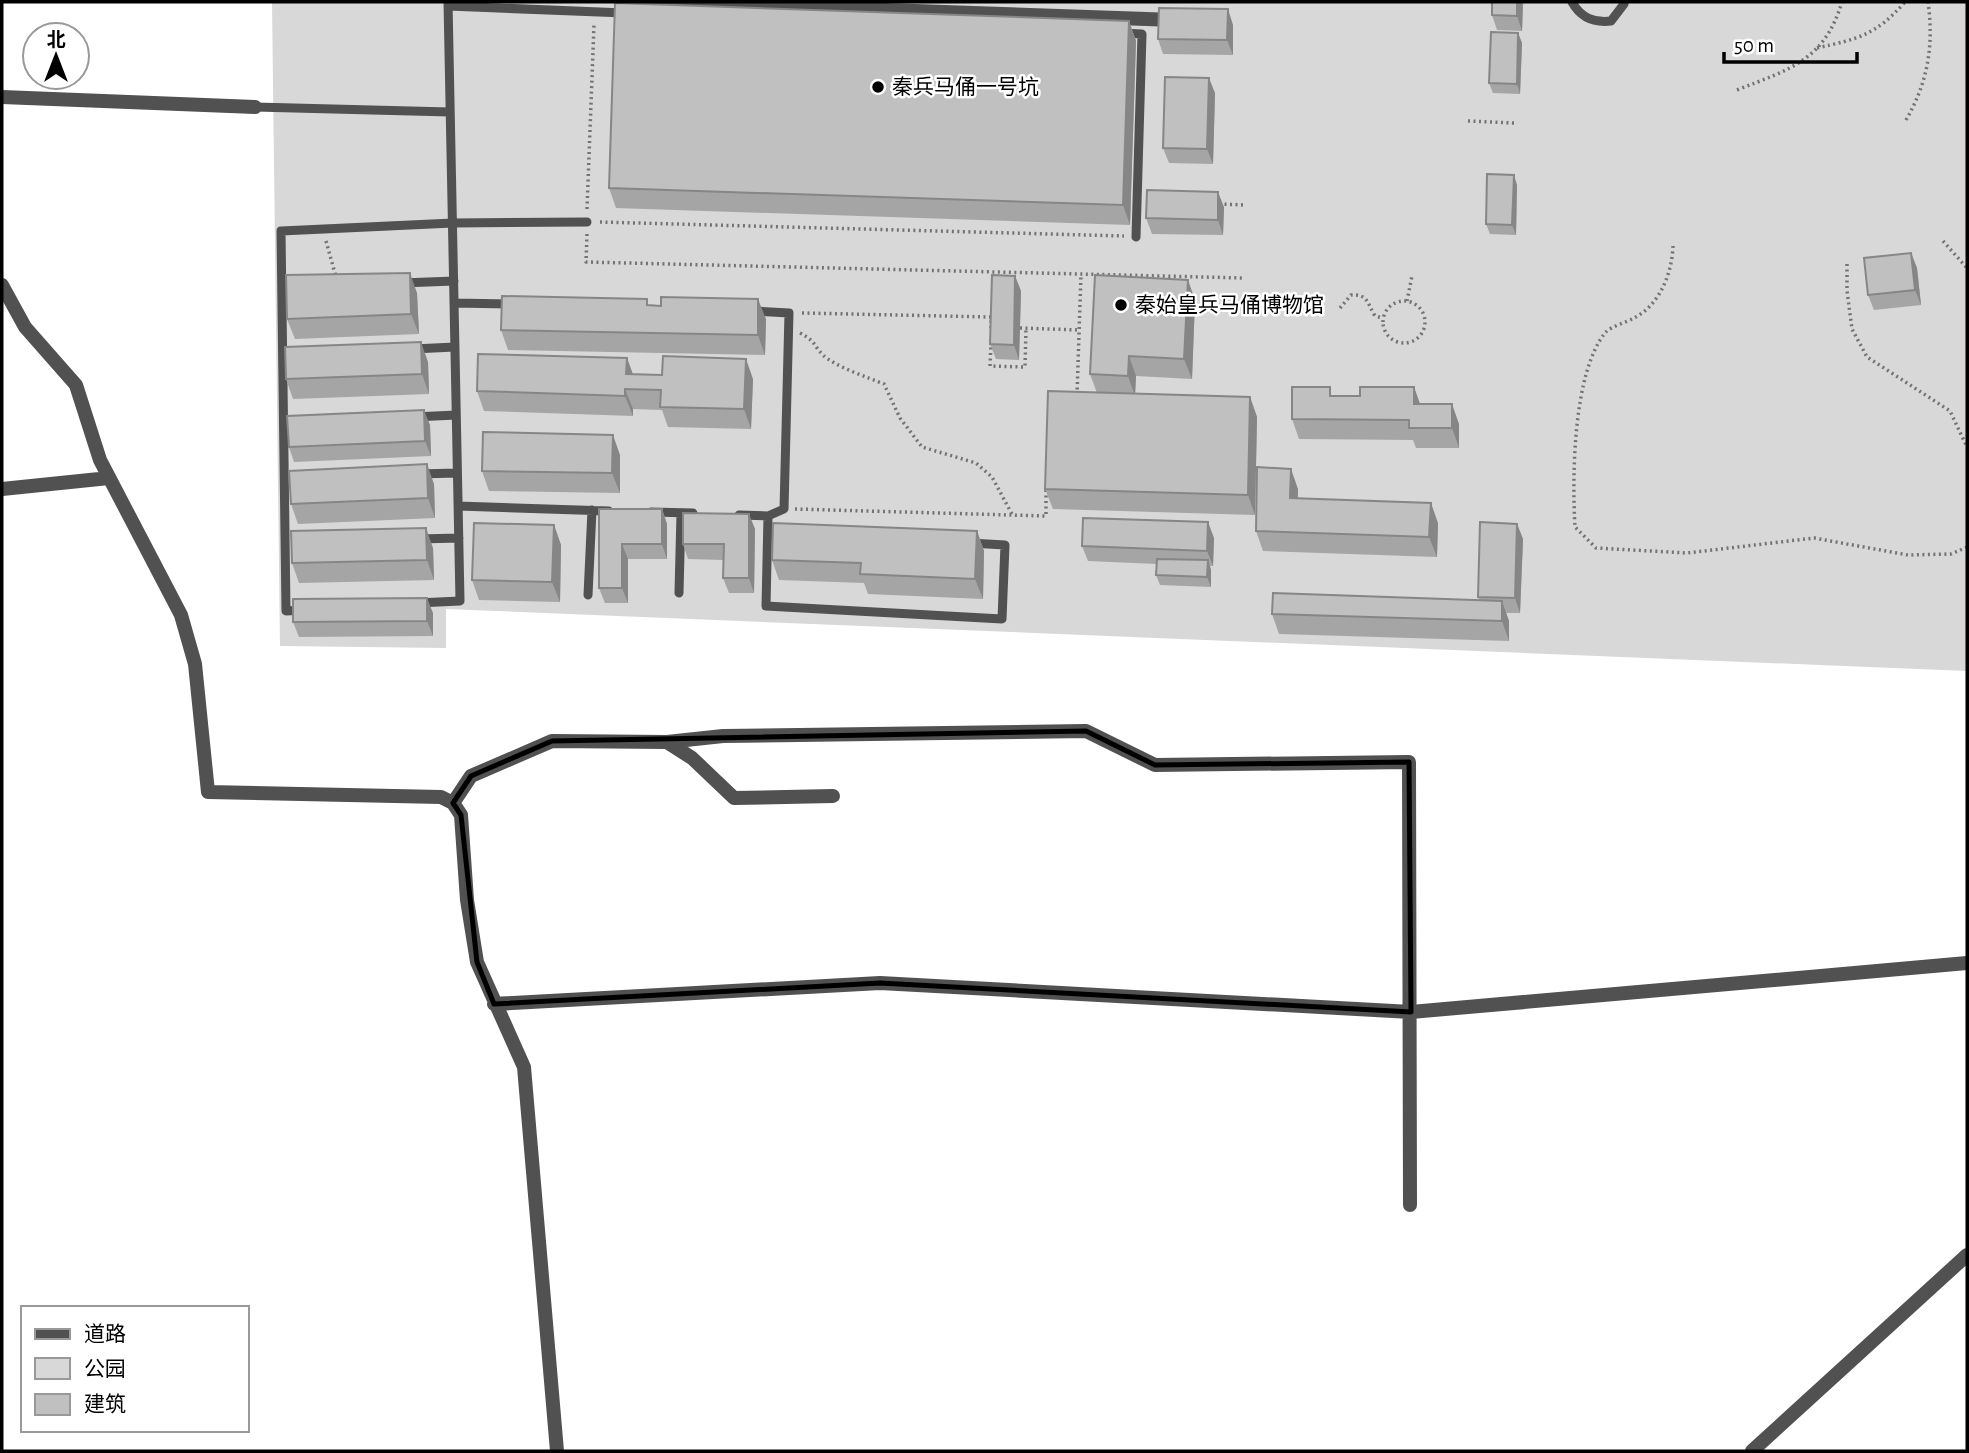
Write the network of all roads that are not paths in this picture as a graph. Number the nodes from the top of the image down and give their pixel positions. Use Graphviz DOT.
graph roads {
  1 [pos="652,2"];
  2 [pos="1572,2"];
  3 [pos="448,4"];
  4 [pos="1624,4"];
  5 [pos="635,14"];
  6 [pos="1188,21"];
  7 [pos="1115,33"];
  8 [pos="2,97"];
  9 [pos="255,107"];
  10 [pos="450,112"];
  11 [pos="587,222"];
  12 [pos="453,223"];
  13 [pos="1136,236"];
  14 [pos="454,281"];
  15 [pos="390,284"];
  16 [pos="2,285"];
  17 [pos="281,287"];
  18 [pos="292,287"];
  19 [pos="454,303"];
  20 [pos="524,305"];
  21 [pos="747,311"];
  22 [pos="455,347"];
  23 [pos="402,349"];
  24 [pos="295,353"];
  25 [pos="282,354"];
  26 [pos="456,415"];
  27 [pos="403,417"];
  28 [pos="296,421"];
  29 [pos="283,422"];
  30 [pos="457,473"];
  31 [pos="404,475"];
  32 [pos="109,478"];
  33 [pos="284,480"];
  34 [pos="297,480"];
  35 [pos="2,489"];
  36 [pos="458,506"];
  37 [pos="592,510"];
  38 [pos="617,511"];
  39 [pos="643,512"];
  40 [pos="681,513"];
  41 [pos="706,514"];
  42 [pos="730,515"];
  43 [pos="768,516"];
  44 [pos="459,538"];
  45 [pos="405,539"];
  46 [pos="285,543"];
  47 [pos="298,543"];
  48 [pos="964,543"];
  49 [pos="679,593"];
  50 [pos="588,595"];
  51 [pos="406,604"];
  52 [pos="313,609"];
  53 [pos="667,742"];
  54 [pos="833,796"];
  55 [pos="453,803"];
  56 [pos="1967,963"];
  57 [pos="494,1004"];
  58 [pos="1411,1012"];
  59 [pos="1410,1205"];
  60 [pos="1967,1255"];
  61 [pos="557,1451"];
  62 [pos="1752,1451"];
  1 -- 6 [label="street"];
  2 -- 4 [label="lane"];
  3 -- 5 [label="lane"];
  3 -- 10 [label="lane"];
  7 -- 13 [label="lane"];
  8 -- 9 [label="street"];
  9 -- 10 [label="lane"];
  10 -- 12 [label="lane"];
  11 -- 12 [label="lane"];
  12 -- 14 [label="lane"];
  12 -- 17 [label="lane"];
  14 -- 15 [label="lane"];
  14 -- 19 [label="lane"];
  16 -- 32 [label="street"];
  17 -- 18 [label="lane"];
  17 -- 25 [label="lane"];
  19 -- 20 [label="lane"];
  19 -- 22 [label="lane"];
  21 -- 43 [label="lane"];
  22 -- 23 [label="lane"];
  22 -- 26 [label="lane"];
  24 -- 25 [label="lane"];
  25 -- 29 [label="lane"];
  26 -- 27 [label="lane"];
  26 -- 30 [label="lane"];
  28 -- 29 [label="lane"];
  29 -- 33 [label="lane"];
  30 -- 31 [label="lane"];
  30 -- 36 [label="lane"];
  32 -- 35 [label="street"];
  32 -- 55 [label="street"];
  33 -- 34 [label="lane"];
  33 -- 46 [label="lane"];
  36 -- 37 [label="lane"];
  36 -- 44 [label="lane"];
  37 -- 38 [label="lane"];
  37 -- 50 [label="lane"];
  39 -- 40 [label="lane"];
  40 -- 41 [label="lane"];
  40 -- 49 [label="lane"];
  42 -- 43 [label="lane"];
  43 -- 48 [label="lane"];
  44 -- 45 [label="lane"];
  44 -- 51 [label="lane"];
  46 -- 47 [label="lane"];
  46 -- 52 [label="lane"];
  53 -- 54 [label="street"];
  53 -- 55 [label="street"];
  53 -- 58 [label="street"];
  55 -- 57 [label="street"];
  56 -- 58 [label="street"];
  57 -- 58 [label="street"];
  57 -- 61 [label="street"];
  58 -- 59 [label="street"];
  60 -- 62 [label="street"];
}
